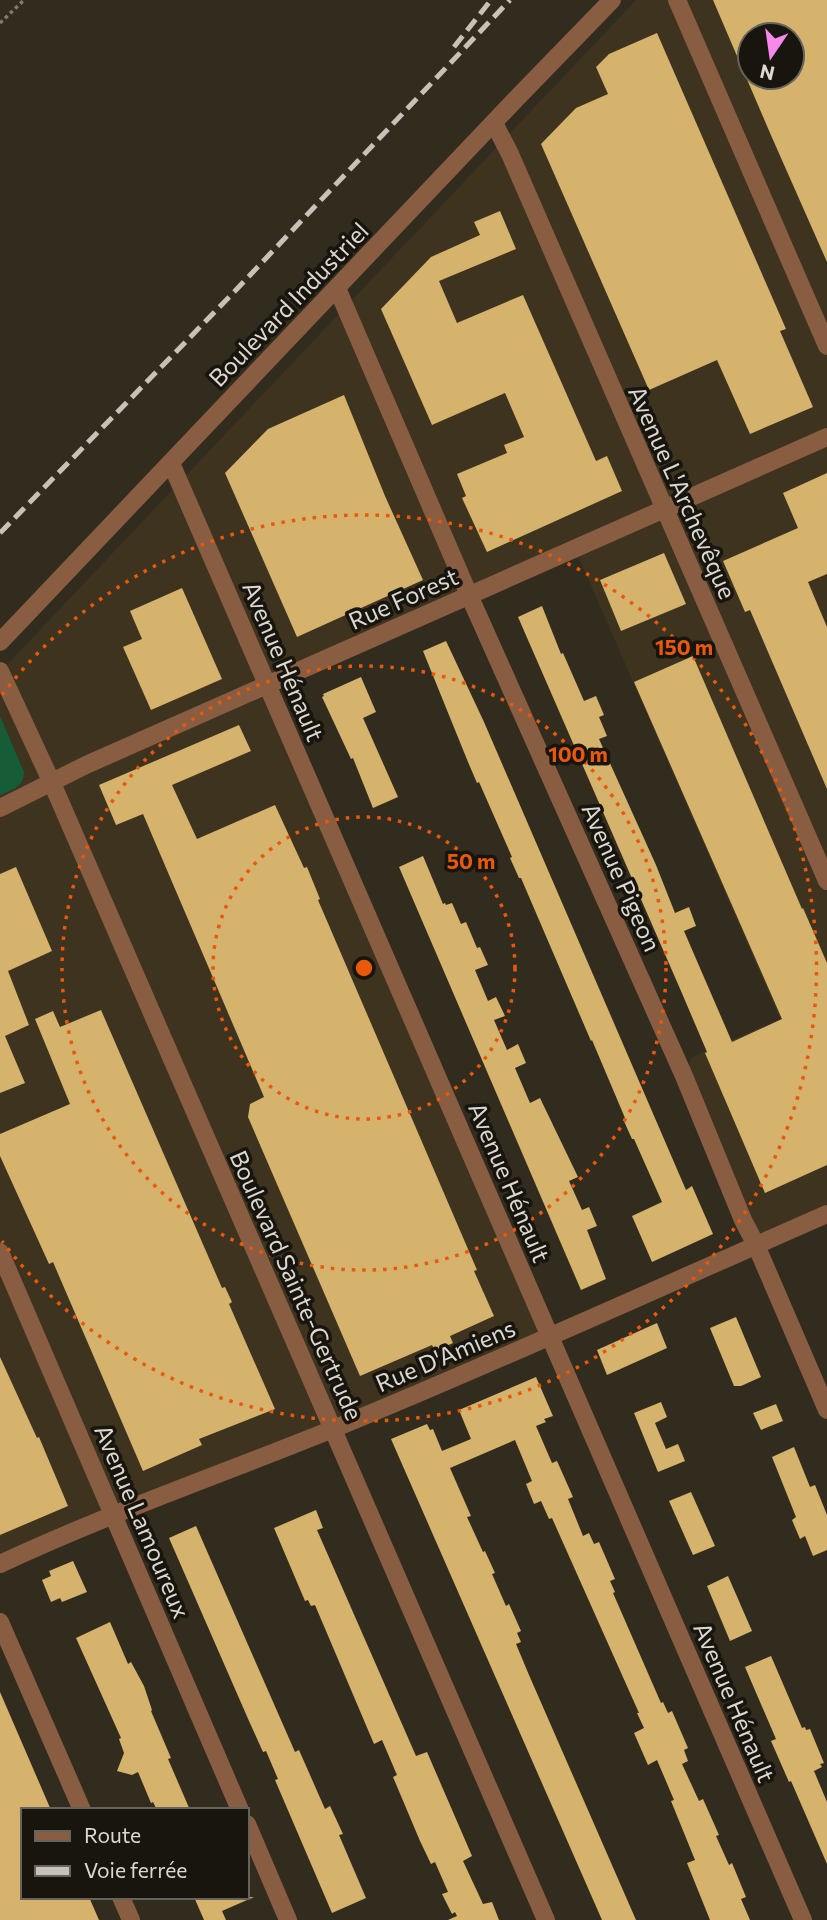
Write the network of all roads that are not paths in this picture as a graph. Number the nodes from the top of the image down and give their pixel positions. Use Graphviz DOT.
graph roads {
  1 [pos="612,0"];
  2 [pos="677,0"];
  3 [pos="494,123"];
  4 [pos="337,288"];
  5 [pos="827,346"];
  6 [pos="827,437"];
  7 [pos="171,463"];
  8 [pos="664,510"];
  9 [pos="469,595"];
  10 [pos="0,642"];
  11 [pos="0,671"];
  12 [pos="268,685"];
  13 [pos="52,783"];
  14 [pos="0,808"];
  15 [pos="827,881"];
  16 [pos="827,1213"];
  17 [pos="756,1245"];
  18 [pos="0,1252"];
  19 [pos="550,1338"];
  20 [pos="827,1410"];
  21 [pos="333,1429"];
  22 [pos="113,1515"];
  23 [pos="0,1564"];
  24 [pos="0,1622"];
  25 [pos="81,1808"];
  26 [pos="239,1808"];
  27 [pos="248,1826"];
  28 [pos="122,1899"];
  29 [pos="131,1920"];
  30 [pos="288,1920"];
  31 [pos="546,1920"];
  32 [pos="803,1920"];
  1 -- 3 [label="street, Boulevard Industriel"];
  2 -- 5 [label="street"];
  3 -- 4 [label="street, Boulevard Industriel"];
  3 -- 8 [label="street, Avenue L'Archevêque"];
  4 -- 7 [label="street, Boulevard Industriel"];
  4 -- 9 [label="street, Avenue Pigeon"];
  6 -- 8 [label="street, Rue Forest"];
  7 -- 10 [label="street, Boulevard Industriel"];
  7 -- 12 [label="street, Avenue Hénault"];
  8 -- 9 [label="street, Rue Forest"];
  8 -- 15 [label="street, Avenue L'Archevêque"];
  9 -- 12 [label="street, Rue Forest"];
  9 -- 17 [label="street, Avenue Pigeon"];
  11 -- 13 [label="street, Boulevard Sainte-Gertrude"];
  12 -- 13 [label="street, Rue Forest"];
  12 -- 19 [label="street, Avenue Hénault"];
  13 -- 14 [label="street, Rue Forest"];
  13 -- 21 [label="street, Boulevard Sainte-Gertrude"];
  16 -- 17 [label="street, Rue D'Amiens"];
  17 -- 19 [label="street, Rue D'Amiens"];
  17 -- 20 [label="street, Avenue Pigeon"];
  18 -- 22 [label="street, Avenue Lamoureux"];
  19 -- 21 [label="street, Rue D'Amiens"];
  19 -- 32 [label="street, Avenue Hénault"];
  21 -- 22 [label="street, Rue D'Amiens"];
  21 -- 31 [label="street, Boulevard Sainte-Gertrude"];
  22 -- 23 [label="street, Rue D'Amiens"];
  22 -- 26 [label="street, Avenue Lamoureux"];
  24 -- 25 [label="street"];
  27 -- 30 [label="street"];
  28 -- 29 [label="street"];
}
